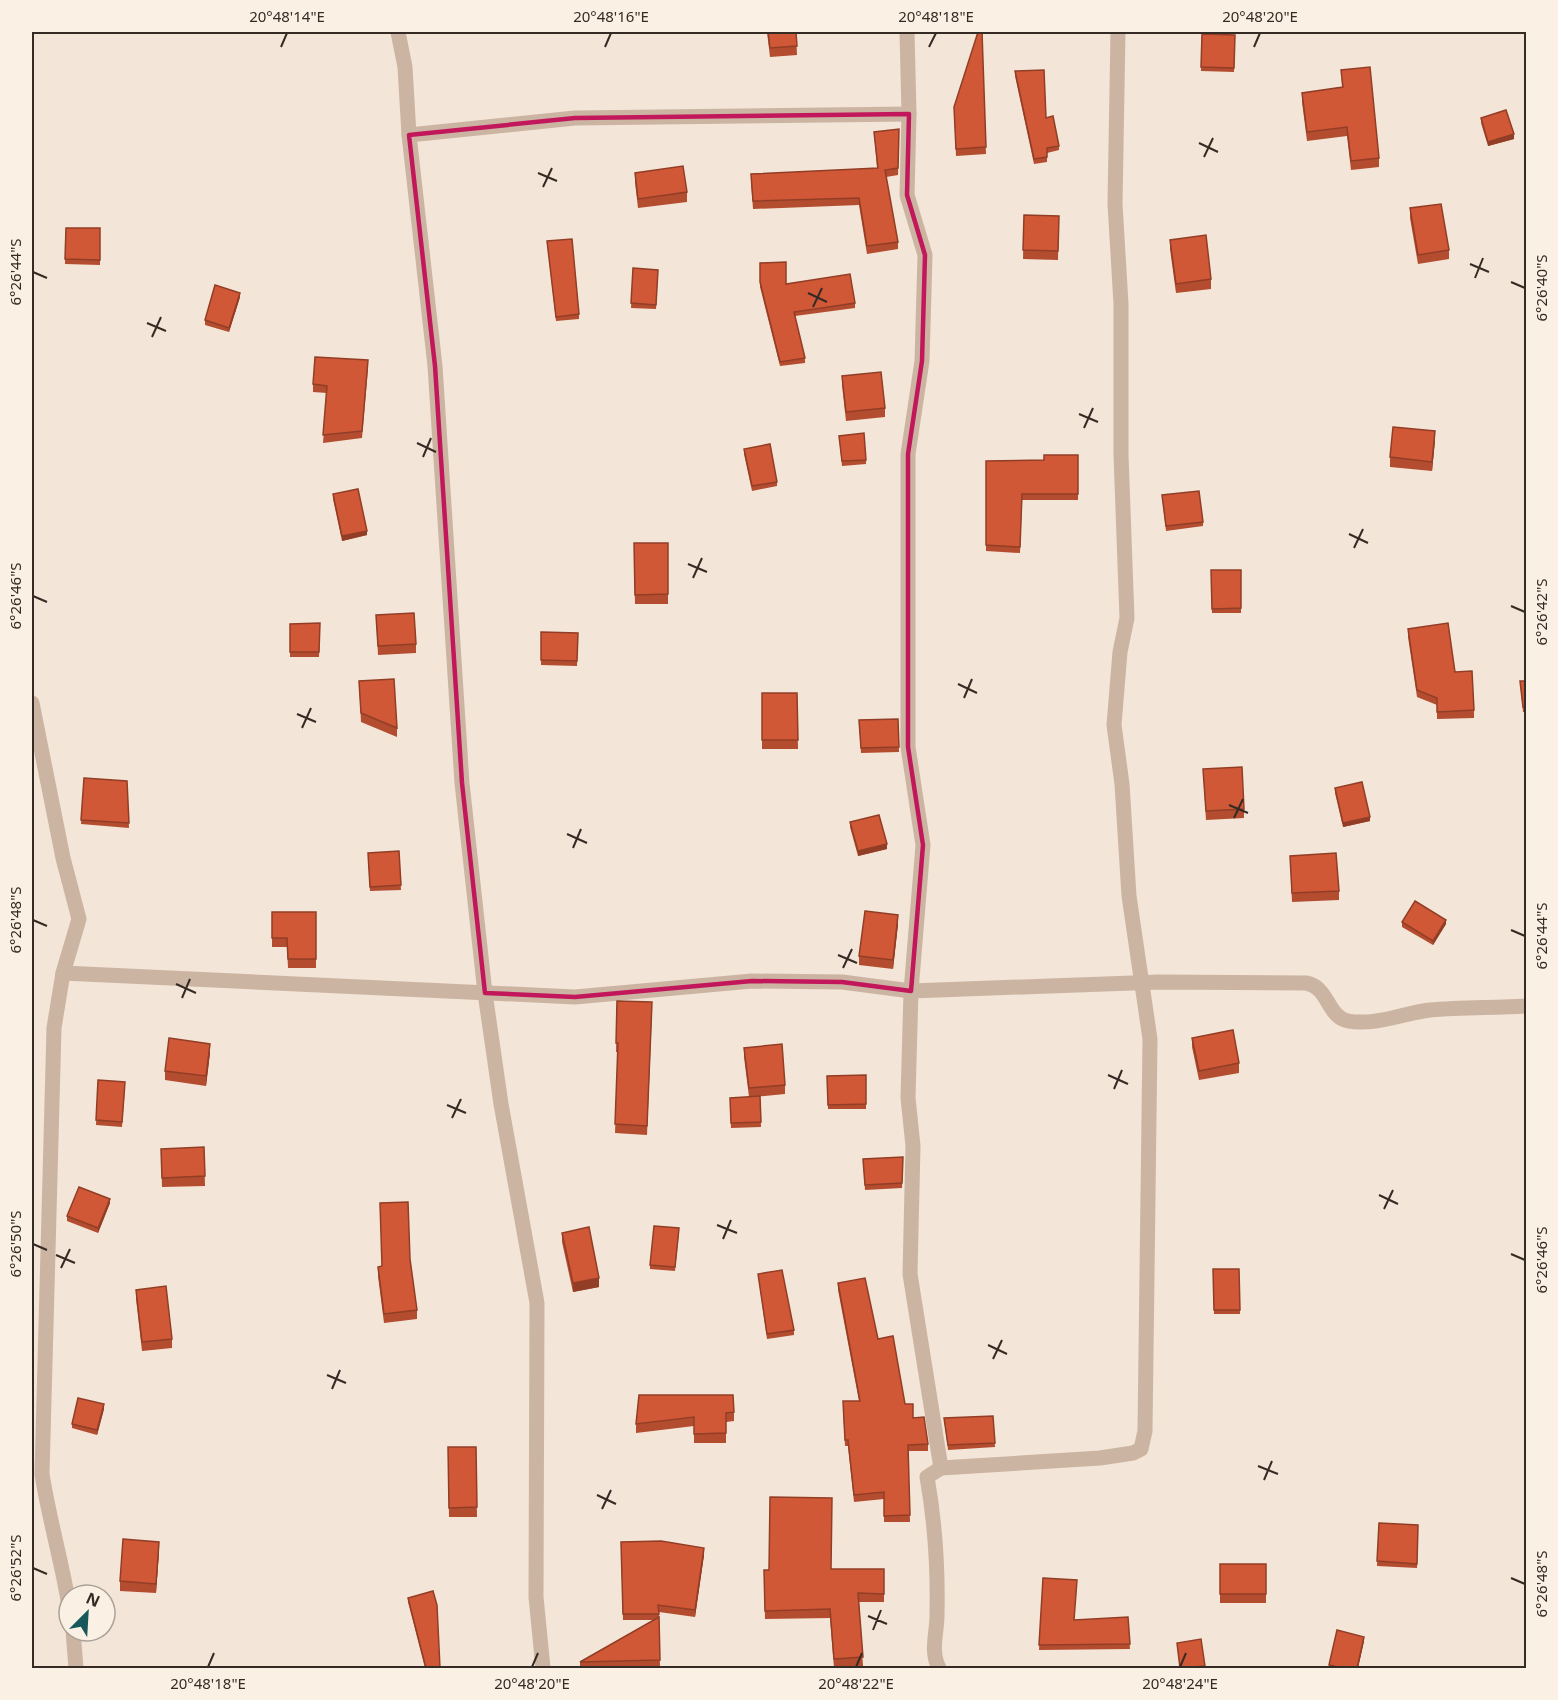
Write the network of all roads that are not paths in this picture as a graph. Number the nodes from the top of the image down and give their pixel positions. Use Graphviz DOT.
graph roads {
  1 [pos="399,32"];
  2 [pos="907,32"];
  3 [pos="1118,32"];
  4 [pos="909,114"];
  5 [pos="409,135"];
  6 [pos="32,703"];
  7 [pos="63,973"];
  8 [pos="1140,985"];
  9 [pos="911,991"];
  10 [pos="485,993"];
  11 [pos="1527,1006"];
  12 [pos="941,1468"];
  13 [pos="66,1583"];
  14 [pos="74,1643"];
  15 [pos="76,1668"];
  16 [pos="543,1668"];
  17 [pos="939,1668"];
  1 -- 5 [label="street"];
  2 -- 4 [label="street"];
  3 -- 8 [label="street"];
  4 -- 5 [label="street"];
  4 -- 9 [label="street"];
  5 -- 10 [label="street"];
  6 -- 7 [label="street"];
  7 -- 10 [label="street"];
  7 -- 13 [label="street"];
  8 -- 9 [label="street"];
  8 -- 11 [label="street"];
  8 -- 12 [label="street"];
  9 -- 10 [label="street"];
  9 -- 12 [label="street"];
  10 -- 16 [label="street"];
  12 -- 17 [label="street"];
  14 -- 15 [label="street"];
}
